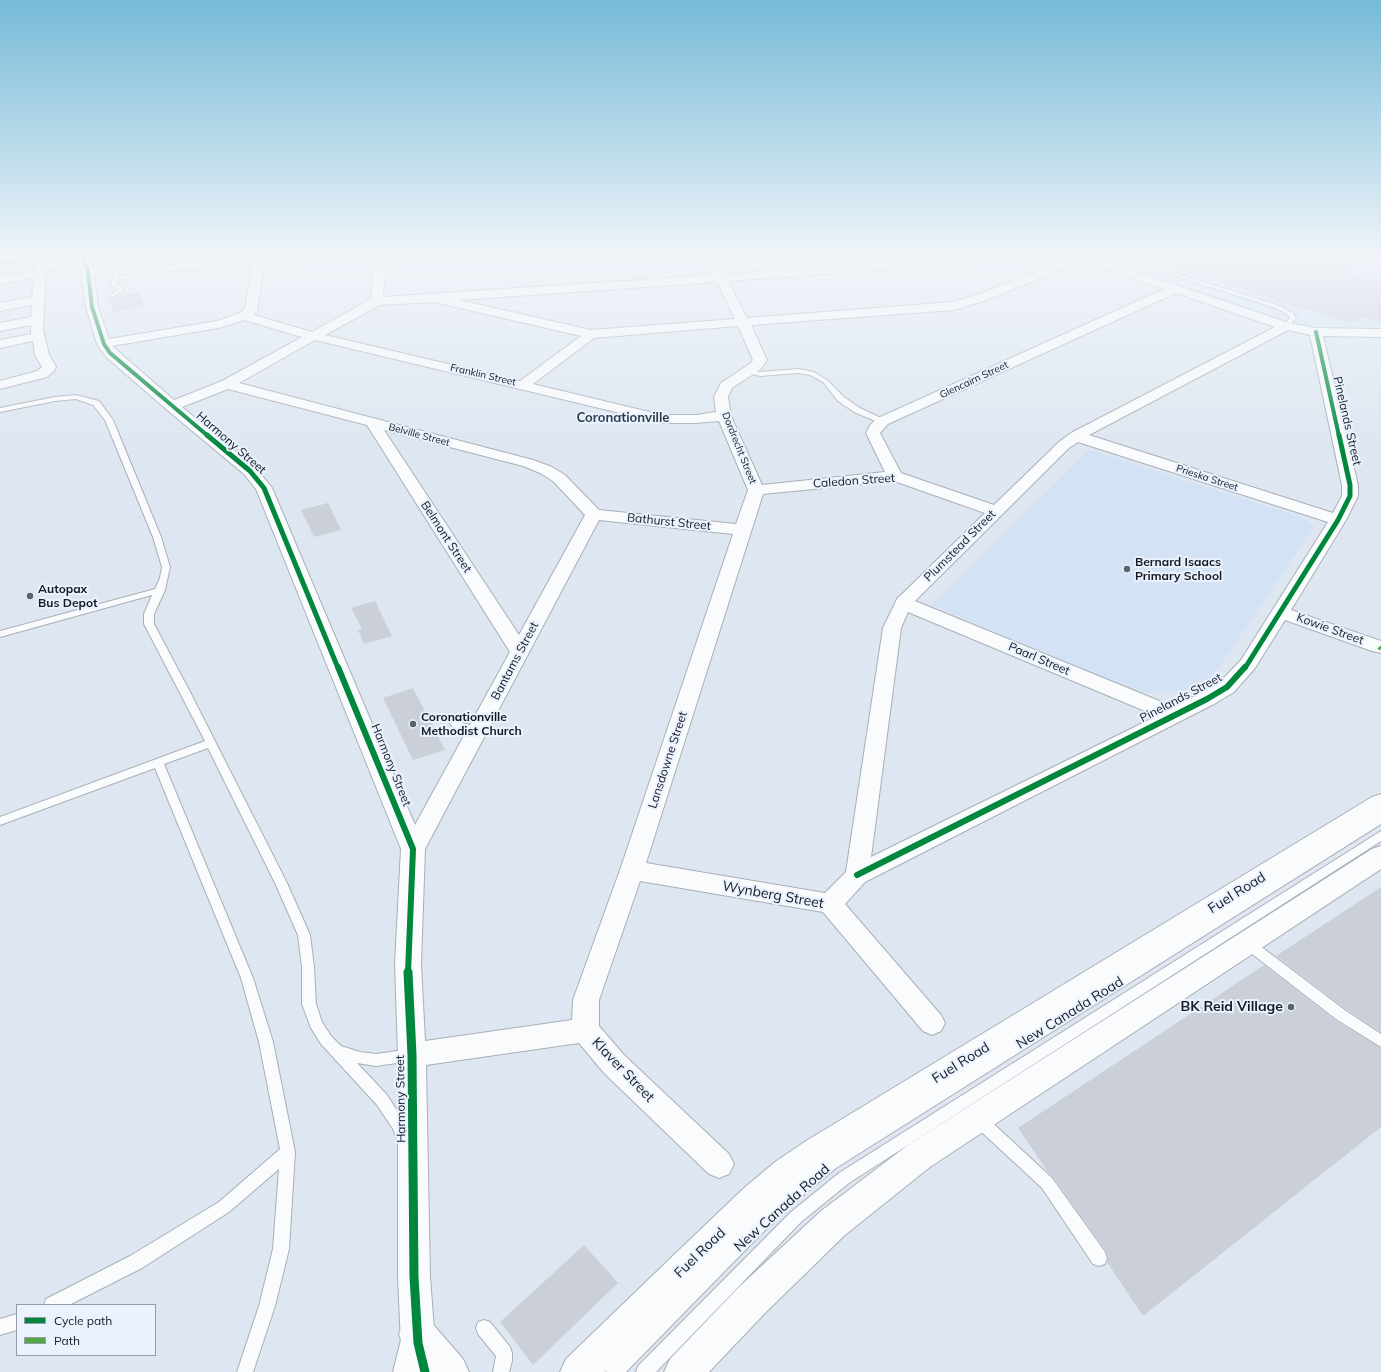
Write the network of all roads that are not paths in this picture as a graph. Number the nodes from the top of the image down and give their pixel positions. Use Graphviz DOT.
graph roads {
  1 [pos="27,322"];
  2 [pos="38,322"];
  3 [pos="97,322"];
  4 [pos="225,322"];
  5 [pos="264,322"];
  6 [pos="338,322"];
  7 [pos="538,322"];
  8 [pos="756,322"];
  9 [pos="1101,322"];
  10 [pos="1274,322"];
  11 [pos="1289,322"];
  12 [pos="744,323"];
  13 [pos="1286,326"];
  14 [pos="0,327"];
  15 [pos="1316,332"];
  16 [pos="1381,333"];
  17 [pos="590,334"];
  18 [pos="39,336"];
  19 [pos="312,336"];
  20 [pos="0,344"];
  21 [pos="104,344"];
  22 [pos="747,372"];
  23 [pos="227,384"];
  24 [pos="0,385"];
  25 [pos="524,385"];
  26 [pos="171,406"];
  27 [pos="0,410"];
  28 [pos="724,416"];
  29 [pos="883,421"];
  30 [pos="372,422"];
  31 [pos="1076,436"];
  32 [pos="895,476"];
  33 [pos="756,490"];
  34 [pos="995,511"];
  35 [pos="594,514"];
  36 [pos="1338,520"];
  37 [pos="744,530"];
  38 [pos="160,590"];
  39 [pos="903,603"];
  40 [pos="1280,612"];
  41 [pos="0,634"];
  42 [pos="1379,647"];
  43 [pos="520,652"];
  44 [pos="1174,715"];
  45 [pos="452,719"];
  46 [pos="478,731"];
  47 [pos="211,742"];
  48 [pos="158,762"];
  49 [pos="1381,803"];
  50 [pos="1381,818"];
  51 [pos="0,820"];
  52 [pos="1381,835"];
  53 [pos="413,849"];
  54 [pos="1381,856"];
  55 [pos="632,870"];
  56 [pos="857,875"];
  57 [pos="830,904"];
  58 [pos="1247,943"];
  59 [pos="932,1023"];
  60 [pos="585,1030"];
  61 [pos="1381,1041"];
  62 [pos="337,1051"];
  63 [pos="412,1055"];
  64 [pos="977,1118"];
  65 [pos="288,1152"];
  66 [pos="413,1159"];
  67 [pos="719,1164"];
  68 [pos="1099,1258"];
  69 [pos="54,1304"];
  70 [pos="16,1322"];
  71 [pos="0,1327"];
  72 [pos="484,1328"];
  73 [pos="418,1355"];
  74 [pos="245,1372"];
  75 [pos="450,1372"];
  76 [pos="501,1372"];
  77 [pos="579,1372"];
  78 [pos="614,1372"];
  79 [pos="644,1372"];
  80 [pos="683,1372"];
  1 -- 14 [label="street"];
  2 -- 18 [label="street"];
  3 -- 21 [label="street, Harmony Street"];
  4 -- 21 [label="street"];
  5 -- 19 [label="street, Franklin Street"];
  6 -- 19 [label="street"];
  7 -- 17 [label="street"];
  8 -- 12 [label="street"];
  9 -- 29 [label="street, Glencairn Street"];
  10 -- 13 [label="street"];
  11 -- 13 [label="lane"];
  12 -- 17 [label="street"];
  12 -- 22 [label="street, Dordrecht Street"];
  13 -- 15 [label="street"];
  13 -- 31 [label="street, Plumstead Street"];
  15 -- 16 [label="street"];
  15 -- 36 [label="street, Pinelands Street"];
  17 -- 25 [label="street"];
  18 -- 20 [label="street"];
  18 -- 24 [label="street"];
  19 -- 23 [label="street"];
  19 -- 25 [label="street, Franklin Street"];
  21 -- 26 [label="street, Harmony Street"];
  22 -- 28 [label="street, Dordrecht Street"];
  22 -- 29 [label="lane"];
  23 -- 26 [label="street"];
  23 -- 30 [label="street, Belville Street"];
  25 -- 28 [label="street, Franklin Street"];
  26 -- 53 [label="street, Harmony Street"];
  27 -- 38 [label="lane"];
  28 -- 33 [label="street, Dordrecht Street"];
  29 -- 32 [label="street"];
  30 -- 35 [label="street, Belville Street"];
  30 -- 43 [label="street, Belmont Street"];
  31 -- 34 [label="street, Plumstead Street"];
  31 -- 36 [label="street, Prieska Street"];
  32 -- 33 [label="street, Caledon Street"];
  32 -- 34 [label="street, Caledon Street"];
  33 -- 37 [label="street, Lansdowne Street"];
  34 -- 39 [label="street, Plumstead Street"];
  35 -- 37 [label="street, Bathurst Street"];
  35 -- 43 [label="street, Bantams Street"];
  36 -- 40 [label="street, Pinelands Street"];
  37 -- 55 [label="street, Lansdowne Street"];
  38 -- 41 [label="lane"];
  38 -- 47 [label="lane"];
  39 -- 44 [label="street, Paarl Street"];
  39 -- 56 [label="street, Plumstead Street"];
  40 -- 42 [label="street, Kowie Street"];
  40 -- 44 [label="street, Pinelands Street"];
  43 -- 46 [label="street, Bantams Street"];
  44 -- 56 [label="street, Pinelands Street"];
  45 -- 46 [label="lane"];
  46 -- 53 [label="street, Bantams Street"];
  47 -- 48 [label="lane"];
  47 -- 62 [label="lane"];
  48 -- 51 [label="lane"];
  48 -- 65 [label="lane"];
  49 -- 77 [label="main road, Fuel Road"];
  50 -- 78 [label="lane, New Canada Road"];
  52 -- 79 [label="lane, New Canada Road"];
  53 -- 63 [label="street, Harmony Street"];
  54 -- 58 [label="main road"];
  55 -- 57 [label="street, Wynberg Street"];
  55 -- 60 [label="street, Lansdowne Street"];
  56 -- 57 [label="street"];
  57 -- 59 [label="street, Wynberg Street"];
  58 -- 61 [label="lane"];
  58 -- 64 [label="main road"];
  60 -- 63 [label="street, Klaver Street"];
  60 -- 67 [label="street, Klaver Street"];
  62 -- 63 [label="lane"];
  62 -- 66 [label="lane"];
  63 -- 66 [label="street, Harmony Street"];
  64 -- 68 [label="lane"];
  64 -- 80 [label="main road"];
  65 -- 69 [label="lane"];
  65 -- 74 [label="lane"];
  66 -- 73 [label="street, Harmony Street"];
  70 -- 71 [label="lane"];
  72 -- 76 [label="lane"];
  73 -- 75 [label="main road"];
}
